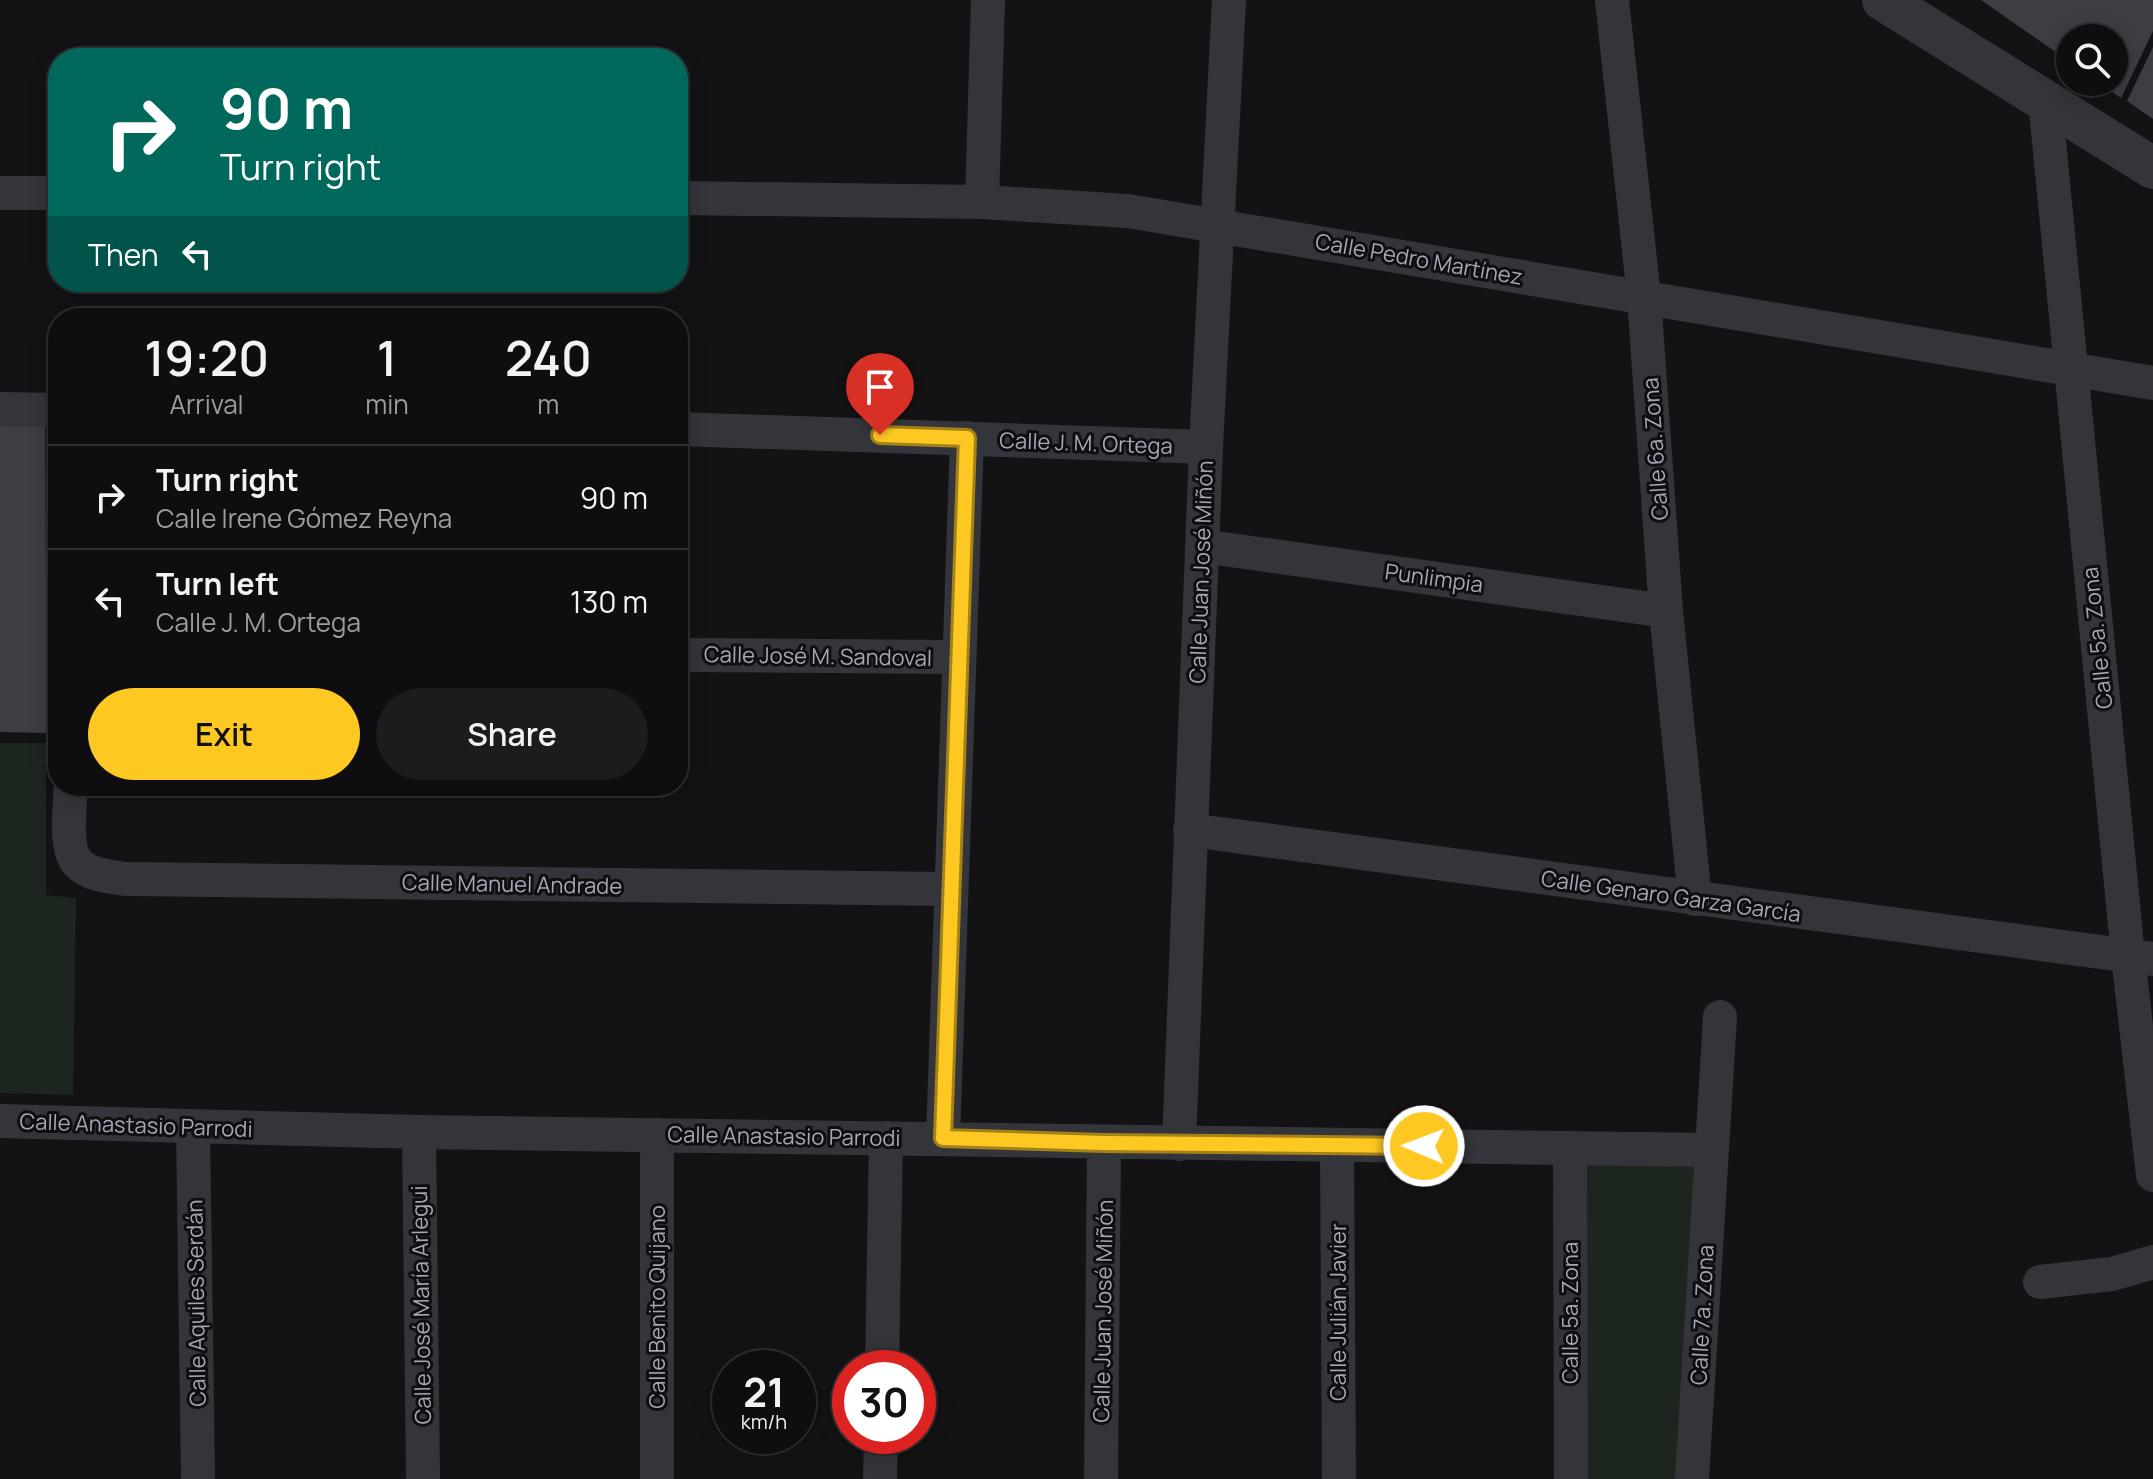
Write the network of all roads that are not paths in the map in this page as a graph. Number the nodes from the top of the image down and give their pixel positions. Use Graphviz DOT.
graph roads {
  1 [pos="988,0"];
  2 [pos="1229,0"];
  3 [pos="1612,0"];
  4 [pos="1883,0"];
  5 [pos="2045,100"];
  6 [pos="2153,168"];
  7 [pos="0,193"];
  8 [pos="48,193"];
  9 [pos="688,198"];
  10 [pos="982,202"];
  11 [pos="1216,225"];
  12 [pos="1644,297"];
  13 [pos="2070,371"];
  14 [pos="2153,383"];
  15 [pos="0,409"];
  16 [pos="48,410"];
  17 [pos="688,429"];
  18 [pos="967,438"];
  19 [pos="1206,447"];
  20 [pos="1202,546"];
  21 [pos="1666,611"];
  22 [pos="688,655"];
  23 [pos="958,657"];
  24 [pos="71,796"];
  25 [pos="1190,830"];
  26 [pos="950,889"];
  27 [pos="1695,899"];
  28 [pos="2141,958"];
  29 [pos="1720,1017"];
  30 [pos="0,1121"];
  31 [pos="193,1128"];
  32 [pos="419,1132"];
  33 [pos="657,1135"];
  34 [pos="886,1138"];
  35 [pos="943,1138"];
  36 [pos="1104,1143"];
  37 [pos="1179,1144"];
  38 [pos="1337,1145"];
  39 [pos="1570,1148"];
  40 [pos="1712,1150"];
  41 [pos="2153,1175"];
  42 [pos="2153,1262"];
  43 [pos="2040,1282"];
  44 [pos="882,1350"];
  45 [pos="881,1454"];
  46 [pos="198,1479"];
  47 [pos="423,1479"];
  48 [pos="657,1479"];
  49 [pos="880,1479"];
  50 [pos="1101,1479"];
  51 [pos="1339,1479"];
  52 [pos="1571,1479"];
  53 [pos="1692,1479"];
  1 -- 10 [label="street"];
  2 -- 11 [label="street, Calle Juan José Miñón"];
  3 -- 12 [label="street, Calle 6a. Zona"];
  4 -- 5 [label="street"];
  5 -- 6 [label="street"];
  5 -- 13 [label="street, Calle 5a. Zona"];
  7 -- 8 [label="street"];
  9 -- 10 [label="street, Calle Pedro Martínez"];
  10 -- 11 [label="street, Calle Pedro Martínez"];
  11 -- 12 [label="street, Calle Pedro Martínez"];
  11 -- 19 [label="street, Calle Juan José Miñón"];
  12 -- 13 [label="street, Calle Pedro Martínez"];
  12 -- 21 [label="street, Calle 6a. Zona"];
  13 -- 14 [label="street, Calle Pedro Martínez"];
  13 -- 28 [label="street, Calle 5a. Zona"];
  15 -- 16 [label="street"];
  17 -- 18 [label="street, Calle J. M. Ortega"];
  18 -- 19 [label="street, Calle J. M. Ortega"];
  18 -- 23 [label="street"];
  19 -- 20 [label="street, Calle Juan José Miñón"];
  20 -- 21 [label="street, Punlimpia"];
  20 -- 25 [label="street, Calle Juan José Miñón"];
  21 -- 27 [label="street, Calle 6a. Zona"];
  22 -- 23 [label="street, Calle José M. Sandoval"];
  23 -- 26 [label="street"];
  24 -- 26 [label="street, Calle Manuel Andrade"];
  25 -- 27 [label="street, Calle Genaro Garza García"];
  25 -- 37 [label="street, Calle Juan José Miñón"];
  26 -- 35 [label="street"];
  27 -- 28 [label="street, Calle Genaro Garza García"];
  28 -- 41 [label="street, Calle 5a. Zona"];
  29 -- 40 [label="street, Calle 7a. Zona"];
  30 -- 31 [label="street, Calle Anastasio Parrodi"];
  31 -- 32 [label="street, Calle Anastasio Parrodi"];
  31 -- 46 [label="street, Calle Aquiles Serdán"];
  32 -- 33 [label="street, Calle Anastasio Parrodi"];
  32 -- 47 [label="street, Calle José María Arlegui"];
  33 -- 34 [label="street, Calle Anastasio Parrodi"];
  33 -- 48 [label="street, Calle Benito Quijano"];
  34 -- 35 [label="street, Calle Anastasio Parrodi"];
  34 -- 44 [label="street"];
  35 -- 36 [label="street, Calle Anastasio Parrodi"];
  36 -- 37 [label="street, Calle Anastasio Parrodi"];
  36 -- 50 [label="street, Calle Juan José Miñón"];
  37 -- 38 [label="street, Calle Anastasio Parrodi"];
  38 -- 39 [label="street, Calle Anastasio Parrodi"];
  38 -- 51 [label="street, Calle Julián Javier"];
  39 -- 40 [label="street, Calle Anastasio Parrodi"];
  39 -- 52 [label="street, Calle 5a. Zona"];
  40 -- 53 [label="street, Calle 7a. Zona"];
  42 -- 43 [label="street"];
  45 -- 49 [label="street"];
}
